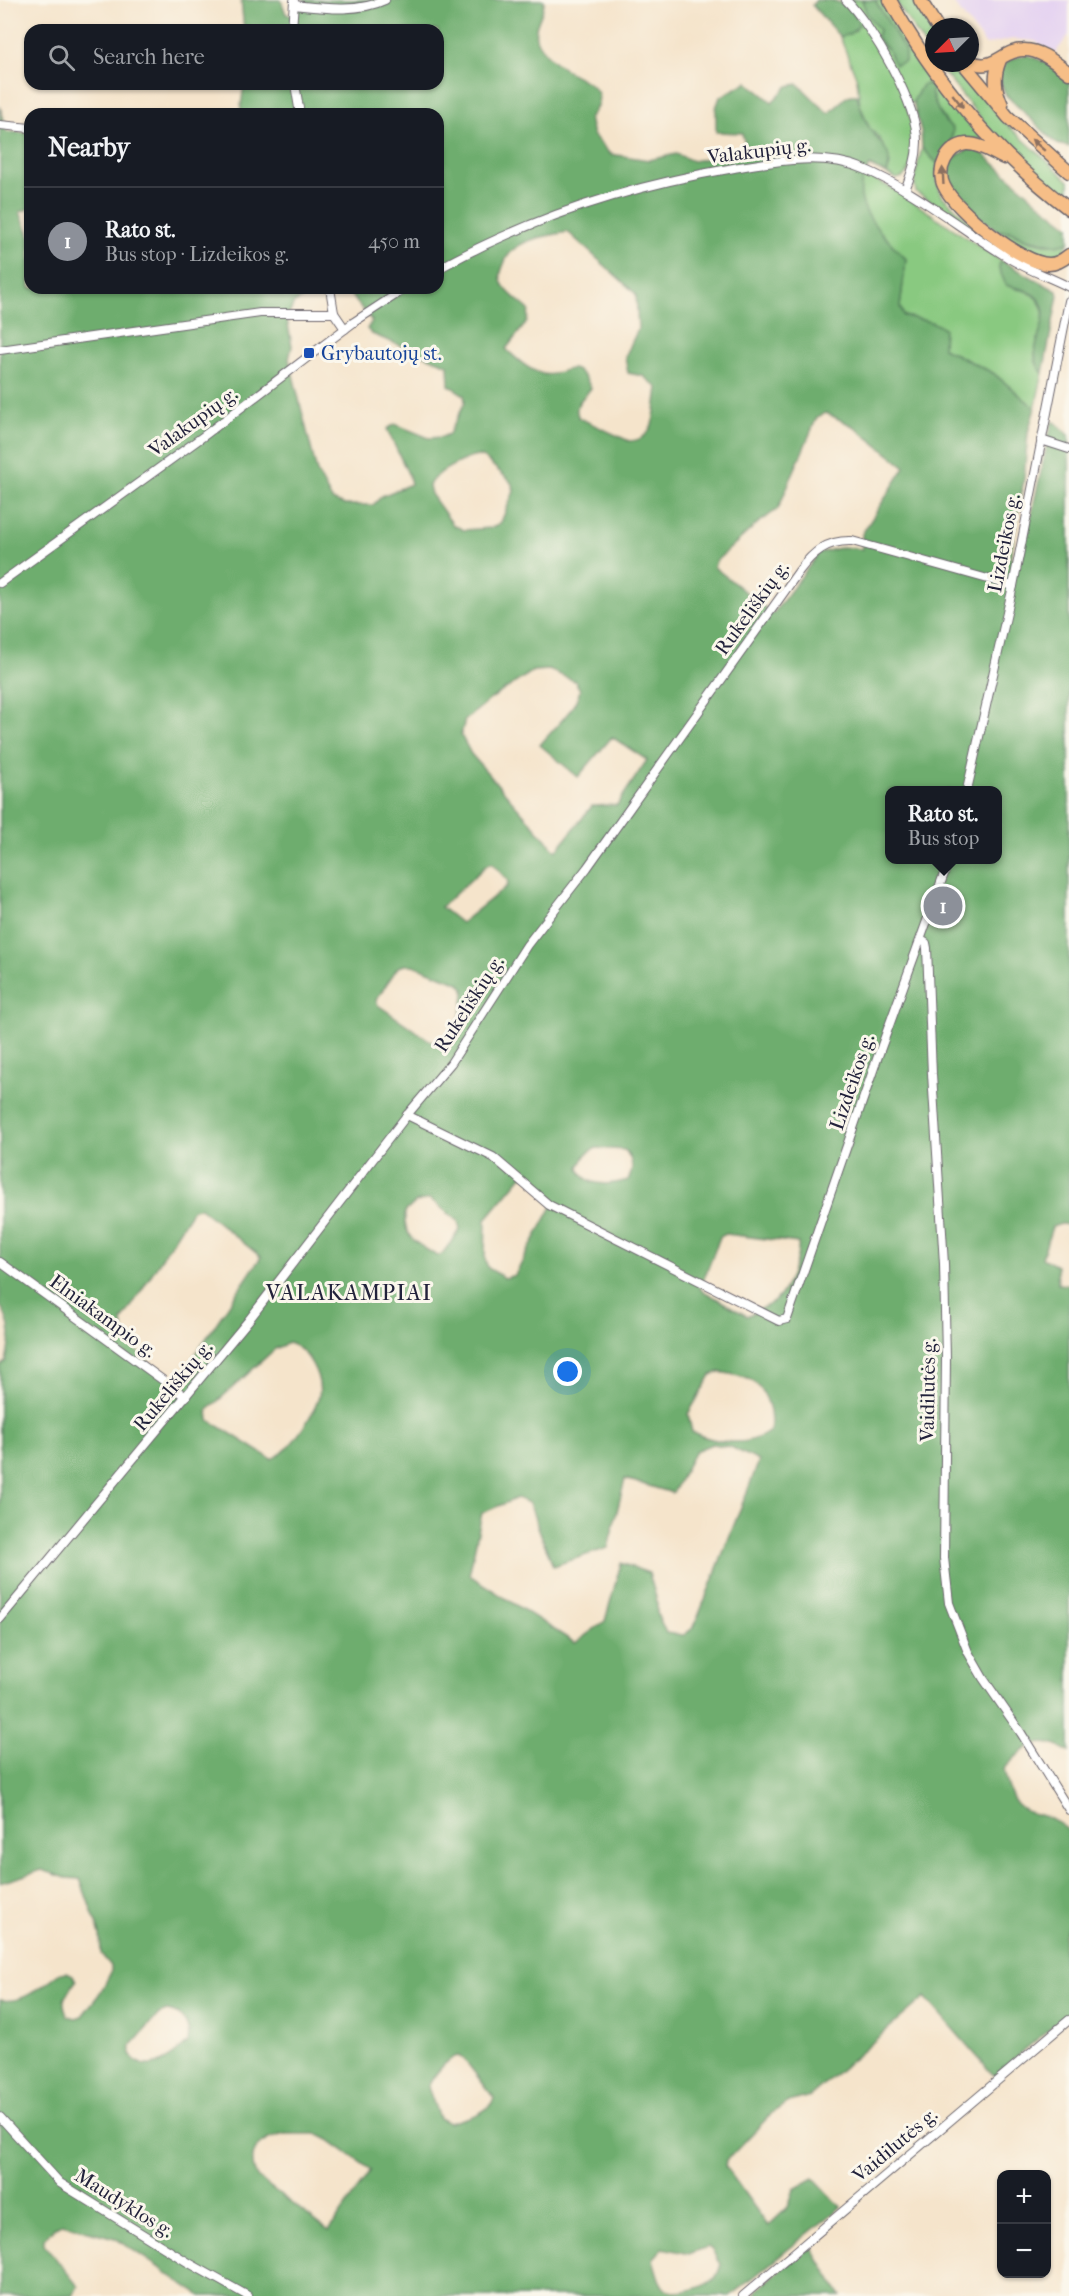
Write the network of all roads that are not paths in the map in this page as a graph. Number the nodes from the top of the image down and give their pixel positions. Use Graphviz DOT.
graph roads {
  1 [pos="385,0"];
  2 [pos="846,0"];
  3 [pos="890,0"];
  4 [pos="920,0"];
  5 [pos="294,2"];
  6 [pos="932,18"];
  7 [pos="292,24"];
  8 [pos="1000,60"];
  9 [pos="979,64"];
  10 [pos="970,72"];
  11 [pos="1069,73"];
  12 [pos="296,90"];
  13 [pos="299,108"];
  14 [pos="1008,117"];
  15 [pos="0,125"];
  16 [pos="24,127"];
  17 [pos="1014,163"];
  18 [pos="1069,172"];
  19 [pos="904,190"];
  20 [pos="1069,209"];
  21 [pos="985,243"];
  22 [pos="1019,253"];
  23 [pos="1069,255"];
  24 [pos="444,265"];
  25 [pos="1069,287"];
  26 [pos="331,294"];
  27 [pos="397,294"];
  28 [pos="1069,302"];
  29 [pos="333,314"];
  30 [pos="345,329"];
  31 [pos="0,350"];
  32 [pos="1041,440"];
  33 [pos="1069,449"];
  34 [pos="0,583"];
  35 [pos="1013,586"];
  36 [pos="968,786"];
  37 [pos="948,864"];
  38 [pos="921,940"];
  39 [pos="407,1115"];
  40 [pos="0,1262"];
  41 [pos="186,1397"];
  42 [pos="0,1618"];
  43 [pos="1069,1810"];
  44 [pos="1069,2020"];
  45 [pos="0,2117"];
  46 [pos="248,2296"];
  47 [pos="742,2296"];
  1 -- 5 [label="street"];
  2 -- 19 [label="street"];
  3 -- 17 [label="main road, one-way"];
  4 -- 6 [label="main road"];
  5 -- 7 [label="street"];
  8 -- 9 [label="main road"];
  8 -- 11 [label="main road"];
  8 -- 14 [label="main road"];
  10 -- 14 [label="main road"];
  12 -- 13 [label="street"];
  18 -- 14 [label="main road, one-way"];
  15 -- 16 [label="street"];
  17 -- 20 [label="main road"];
  22 -- 17 [label="main road, one-way"];
  19 -- 21 [label="street, Valakupių g."];
  19 -- 24 [label="street, Valakupių g."];
  21 -- 22 [label="street"];
  21 -- 25 [label="street, Valakupių g."];
  22 -- 23 [label="main road"];
  26 -- 29 [label="street"];
  27 -- 30 [label="street, Valakupių g."];
  28 -- 32 [label="street, Lizdeikos g."];
  29 -- 30 [label="street"];
  29 -- 31 [label="street"];
  30 -- 34 [label="street, Valakupių g."];
  32 -- 33 [label="street"];
  32 -- 35 [label="street, Lizdeikos g."];
  35 -- 36 [label="street, Lizdeikos g."];
  35 -- 39 [label="street, Rukeliškių g."];
  37 -- 38 [label="street, Lizdeikos g."];
  38 -- 39 [label="street, Lizdeikos g."];
  38 -- 43 [label="street, Vaidilutės g."];
  39 -- 41 [label="street, Rukeliškių g."];
  40 -- 41 [label="street, Elniakampio g."];
  41 -- 42 [label="street, Rukeliškių g."];
  44 -- 47 [label="street, Vaidilutės g."];
  45 -- 46 [label="street, Maudyklos g."];
}
